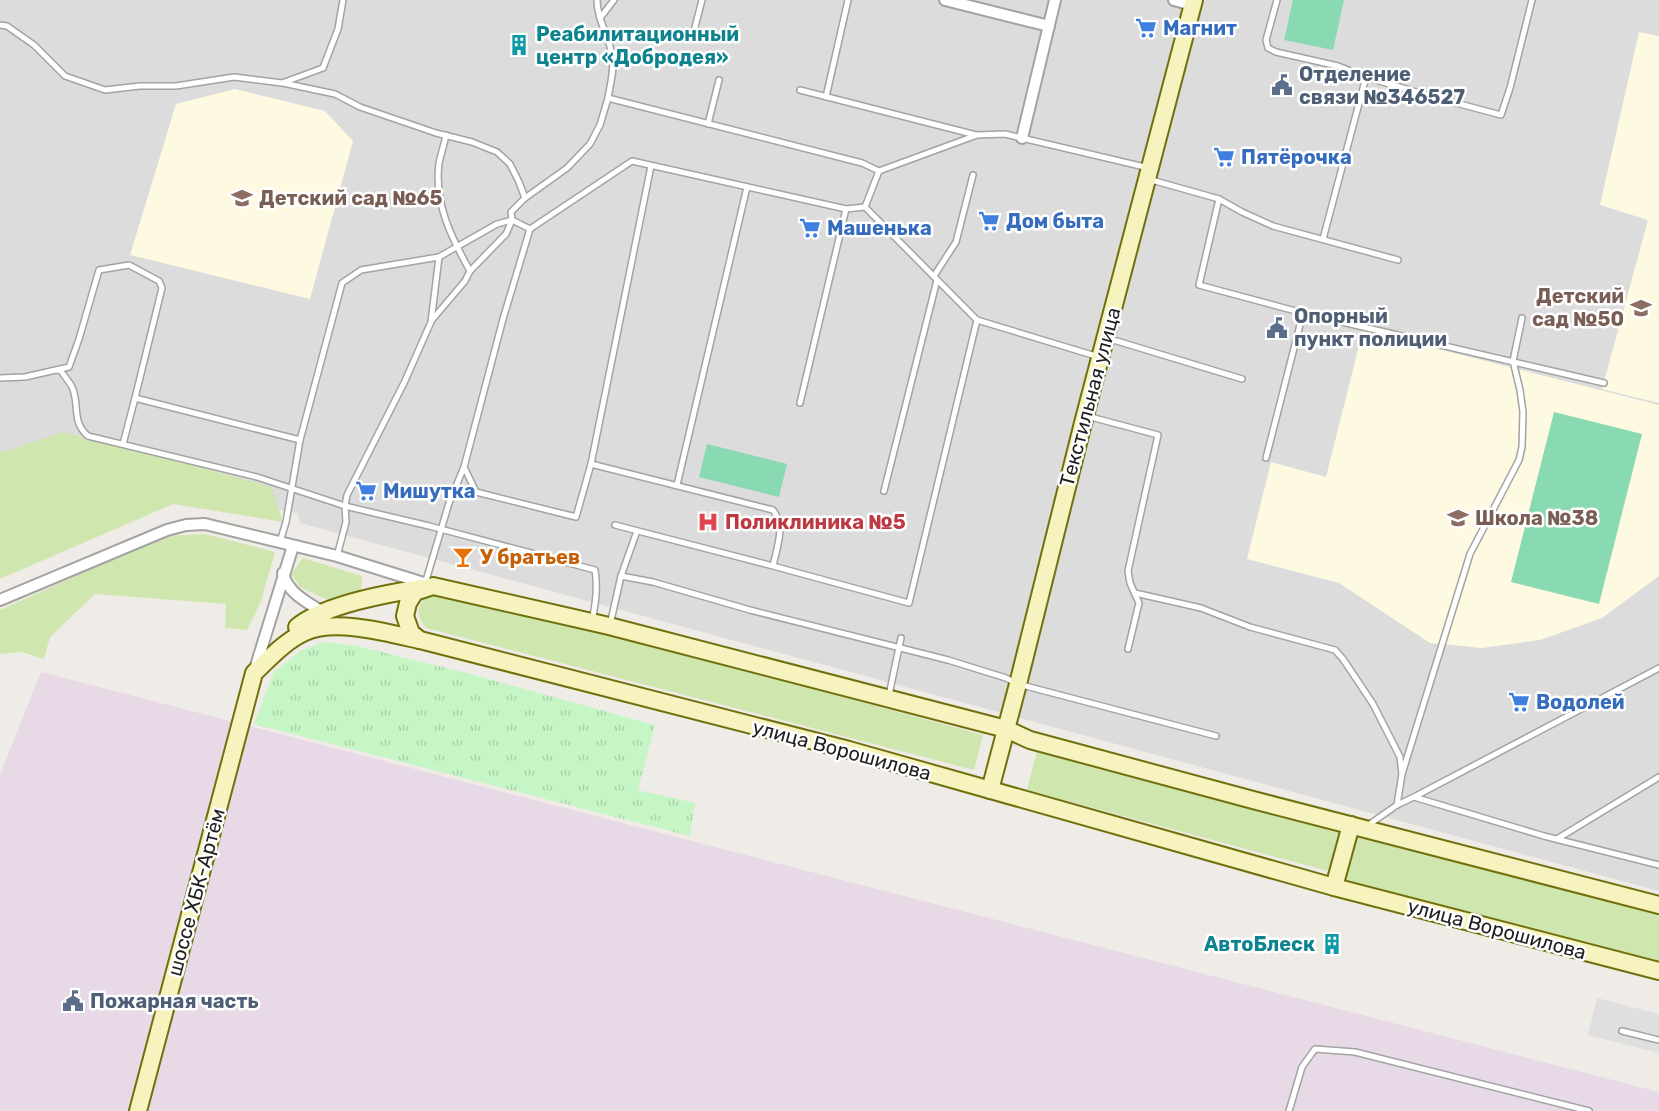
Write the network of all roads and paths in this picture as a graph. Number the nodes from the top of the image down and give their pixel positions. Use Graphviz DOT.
graph roads {
  1 [pos="343,0"];
  2 [pos="597,0"];
  3 [pos="614,0"];
  4 [pos="702,0"];
  5 [pos="848,0"];
  6 [pos="945,0"];
  7 [pos="1055,0"];
  8 [pos="1174,0"];
  9 [pos="1277,0"];
  10 [pos="1532,0"];
  11 [pos="1193,2"];
  12 [pos="600,18"];
  13 [pos="0,25"];
  14 [pos="1049,26"];
  15 [pos="693,35"];
  16 [pos="1366,77"];
  17 [pos="719,80"];
  18 [pos="282,83"];
  19 [pos="800,90"];
  20 [pos="826,97"];
  21 [pos="608,99"];
  22 [pos="708,124"];
  23 [pos="446,135"];
  24 [pos="977,135"];
  25 [pos="1022,138"];
  26 [pos="651,166"];
  27 [pos="879,171"];
  28 [pos="1149,174"];
  29 [pos="973,175"];
  30 [pos="747,187"];
  31 [pos="525,198"];
  32 [pos="1219,199"];
  33 [pos="865,207"];
  34 [pos="846,209"];
  35 [pos="512,220"];
  36 [pos="530,229"];
  37 [pos="1323,239"];
  38 [pos="457,247"];
  39 [pos="439,257"];
  40 [pos="1398,260"];
  41 [pos="470,271"];
  42 [pos="935,278"];
  43 [pos="1303,313"];
  44 [pos="1522,318"];
  45 [pos="977,320"];
  46 [pos="431,322"];
  47 [pos="1105,338"];
  48 [pos="1100,357"];
  49 [pos="1513,362"];
  50 [pos="57,370"];
  51 [pos="0,378"];
  52 [pos="1242,379"];
  53 [pos="1604,383"];
  54 [pos="135,398"];
  55 [pos="800,404"];
  56 [pos="1085,415"];
  57 [pos="300,440"];
  58 [pos="123,444"];
  59 [pos="1266,458"];
  60 [pos="591,464"];
  61 [pos="464,467"];
  62 [pos="677,485"];
  63 [pos="291,488"];
  64 [pos="884,491"];
  65 [pos="345,506"];
  66 [pos="615,525"];
  67 [pos="442,530"];
  68 [pos="637,531"];
  69 [pos="280,542"];
  70 [pos="293,546"];
  71 [pos="337,556"];
  72 [pos="772,566"];
  73 [pos="283,573"];
  74 [pos="621,576"];
  75 [pos="429,585"];
  76 [pos="1136,593"];
  77 [pos="0,600"];
  78 [pos="327,619"];
  79 [pos="591,622"];
  80 [pos="609,626"];
  81 [pos="901,638"];
  82 [pos="420,640"];
  83 [pos="899,647"];
  84 [pos="1128,649"];
  85 [pos="1659,668"];
  86 [pos="254,673"];
  87 [pos="1018,684"];
  88 [pos="888,698"];
  89 [pos="1006,729"];
  90 [pos="1215,736"];
  91 [pos="1402,774"];
  92 [pos="1659,777"];
  93 [pos="990,790"];
  94 [pos="1414,797"];
  95 [pos="1397,805"];
  96 [pos="1358,826"];
  97 [pos="1557,839"];
  98 [pos="1659,865"];
  99 [pos="1334,887"];
  100 [pos="1659,905"];
  101 [pos="1659,971"];
  102 [pos="1622,1031"];
  103 [pos="1659,1040"];
  104 [pos="138,1111"];
  105 [pos="1289,1111"];
  106 [pos="1589,1111"];
  1 -- 18 [label="lane"];
  2 -- 12 [label="lane"];
  3 -- 12 [label="lane"];
  4 -- 15 [label="lane"];
  5 -- 20 [label="lane"];
  6 -- 14 [label="street"];
  7 -- 14 [label="street"];
  8 -- 11 [label="street, Текстильная улица"];
  9 -- 16 [label="lane"];
  10 -- 16 [label="lane"];
  11 -- 28 [label="main road, Текстильная улица"];
  12 -- 21 [label="lane"];
  13 -- 18 [label="lane"];
  14 -- 25 [label="street"];
  16 -- 37 [label="lane"];
  17 -- 22 [label="lane"];
  18 -- 23 [label="lane"];
  19 -- 20 [label="lane"];
  20 -- 24 [label="lane"];
  21 -- 22 [label="lane"];
  21 -- 31 [label="lane"];
  22 -- 27 [label="lane"];
  23 -- 31 [label="lane"];
  23 -- 38 [label="lane"];
  24 -- 25 [label="lane"];
  24 -- 27 [label="lane"];
  25 -- 28 [label="lane"];
  26 -- 30 [label="lane"];
  26 -- 36 [label="lane"];
  26 -- 60 [label="lane"];
  27 -- 33 [label="lane"];
  28 -- 32 [label="lane"];
  28 -- 47 [label="main road, Текстильная улица"];
  29 -- 42 [label="lane"];
  30 -- 34 [label="lane"];
  30 -- 62 [label="lane"];
  31 -- 35 [label="lane"];
  32 -- 37 [label="lane"];
  32 -- 43 [label="lane"];
  33 -- 34 [label="lane"];
  33 -- 42 [label="lane"];
  34 -- 55 [label="lane"];
  35 -- 36 [label="lane"];
  35 -- 38 [label="lane"];
  35 -- 41 [label="lane"];
  36 -- 61 [label="lane"];
  37 -- 40 [label="lane"];
  38 -- 39 [label="lane"];
  38 -- 41 [label="lane"];
  39 -- 46 [label="lane"];
  39 -- 57 [label="lane"];
  41 -- 46 [label="lane"];
  42 -- 45 [label="lane"];
  42 -- 64 [label="lane"];
  43 -- 49 [label="lane"];
  43 -- 59 [label="lane"];
  44 -- 49 [label="lane"];
  45 -- 48 [label="lane"];
  45 -- 72 [label="lane"];
  46 -- 65 [label="lane"];
  47 -- 48 [label="main road, Текстильная улица"];
  47 -- 52 [label="lane"];
  48 -- 56 [label="main road, Текстильная улица"];
  49 -- 53 [label="lane"];
  49 -- 91 [label="lane"];
  50 -- 51 [label="lane"];
  50 -- 54 [label="lane"];
  50 -- 58 [label="lane"];
  54 -- 57 [label="lane"];
  54 -- 58 [label="lane"];
  56 -- 76 [label="lane"];
  56 -- 87 [label="main road, Текстильная улица"];
  57 -- 63 [label="lane"];
  58 -- 63 [label="lane"];
  60 -- 61 [label="lane"];
  60 -- 62 [label="lane"];
  61 -- 67 [label="lane"];
  62 -- 72 [label="lane"];
  63 -- 65 [label="lane"];
  63 -- 69 [label="lane"];
  65 -- 67 [label="lane"];
  65 -- 71 [label="lane"];
  66 -- 68 [label="lane"];
  67 -- 75 [label="lane"];
  67 -- 79 [label="lane"];
  68 -- 72 [label="lane"];
  68 -- 74 [label="lane"];
  69 -- 70 [label="street"];
  69 -- 77 [label="street"];
  70 -- 71 [label="street"];
  70 -- 73 [label="street"];
  71 -- 75 [label="street"];
  73 -- 78 [label="street"];
  73 -- 86 [label="street"];
  74 -- 80 [label="lane"];
  74 -- 83 [label="lane"];
  75 -- 78 [label="main road"];
  75 -- 79 [label="main road"];
  75 -- 82 [label="main road"];
  76 -- 84 [label="lane"];
  76 -- 91 [label="lane"];
  78 -- 82 [label="main road"];
  78 -- 86 [label="main road"];
  79 -- 80 [label="main road"];
  80 -- 88 [label="main road"];
  81 -- 83 [label="lane"];
  82 -- 93 [label="main road, улица Ворошилова"];
  83 -- 87 [label="lane"];
  83 -- 88 [label="lane"];
  85 -- 94 [label="lane"];
  86 -- 104 [label="main road, шоссе ХБК-Артём"];
  87 -- 89 [label="main road, Текстильная улица"];
  87 -- 90 [label="lane"];
  88 -- 89 [label="main road"];
  89 -- 93 [label="main road, Текстильная улица"];
  89 -- 96 [label="main road"];
  91 -- 95 [label="lane"];
  92 -- 97 [label="lane"];
  93 -- 99 [label="main road, улица Ворошилова"];
  94 -- 95 [label="lane"];
  94 -- 97 [label="lane"];
  95 -- 96 [label="lane"];
  96 -- 99 [label="main road"];
  96 -- 100 [label="main road"];
  97 -- 98 [label="lane"];
  99 -- 101 [label="main road, улица Ворошилова"];
  102 -- 103 [label="lane"];
  105 -- 106 [label="lane"];
}
